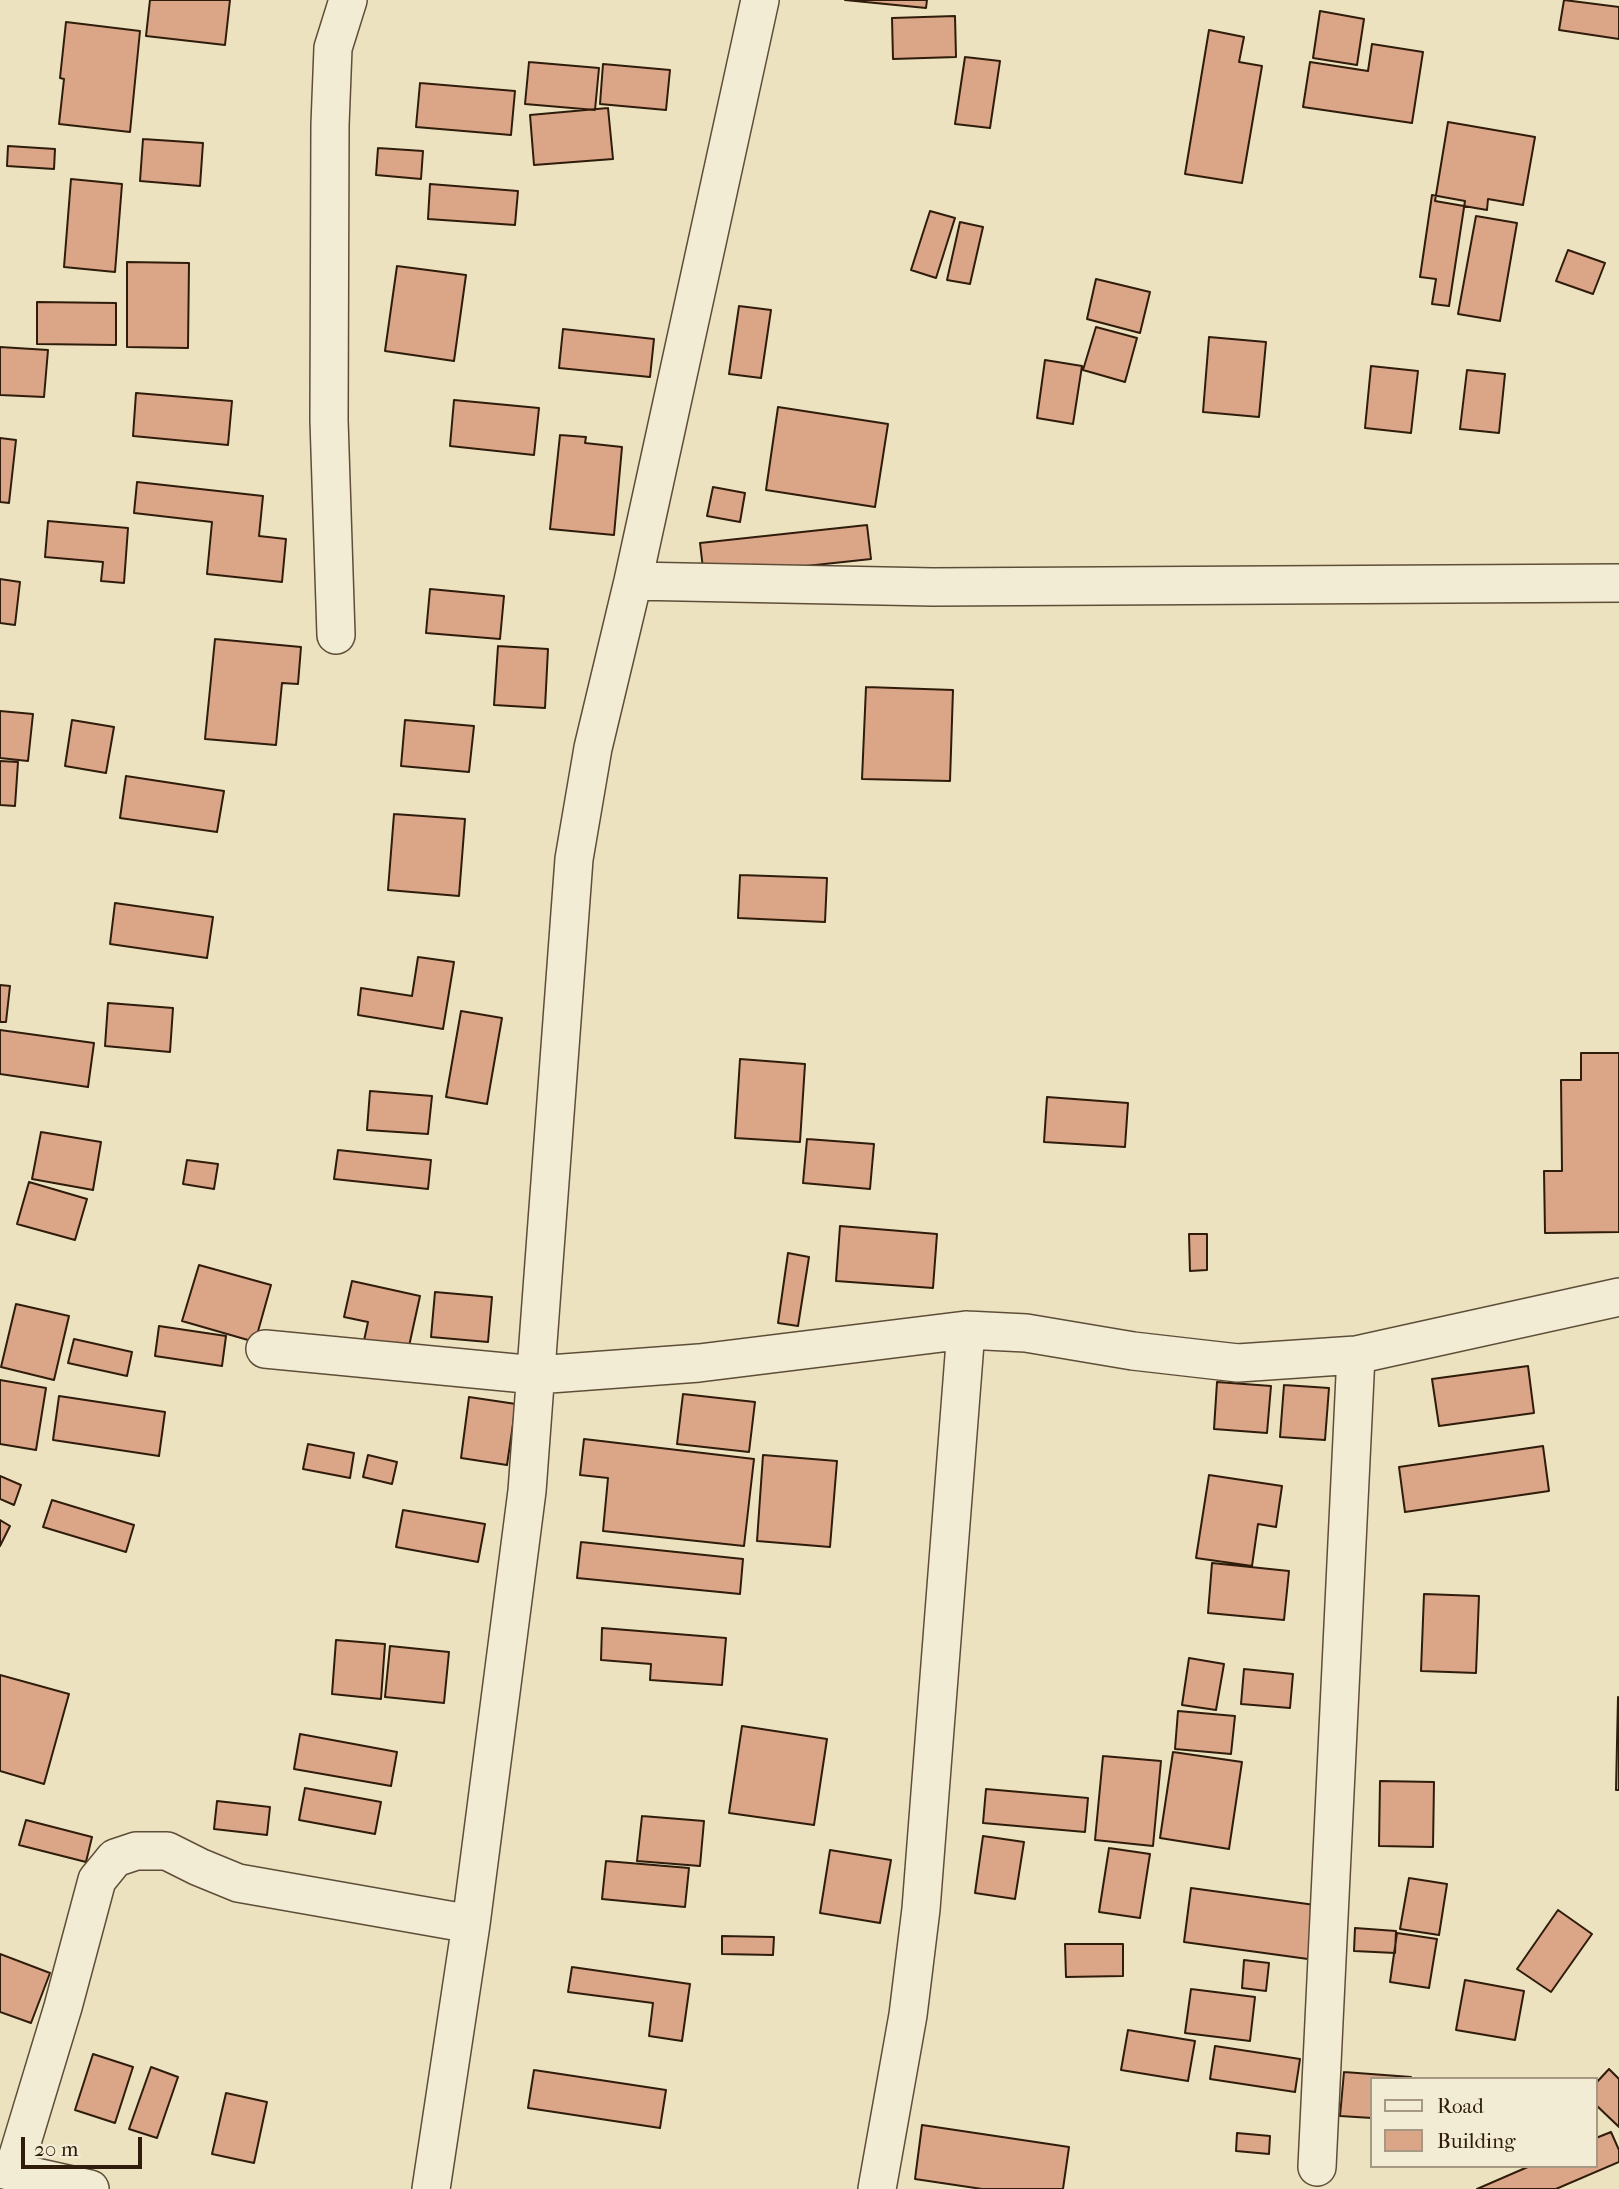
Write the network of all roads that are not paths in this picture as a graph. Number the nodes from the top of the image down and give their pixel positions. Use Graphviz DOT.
graph roads {
  1 [pos="348,0"];
  2 [pos="760,0"];
  3 [pos="633,581"];
  4 [pos="1619,583"];
  5 [pos="336,635"];
  6 [pos="1619,1297"];
  7 [pos="966,1330"];
  8 [pos="265,1349"];
  9 [pos="1356,1355"];
  10 [pos="536,1376"];
  11 [pos="471,1924"];
  12 [pos="1317,2167"];
  13 [pos="7,2170"];
  14 [pos="90,2189"];
  15 [pos="431,2189"];
  16 [pos="877,2189"];
  1 -- 5 [label="street"];
  2 -- 3 [label="street"];
  3 -- 4 [label="street"];
  3 -- 10 [label="street"];
  6 -- 9 [label="street"];
  7 -- 9 [label="street"];
  7 -- 10 [label="street"];
  7 -- 16 [label="street"];
  8 -- 10 [label="street"];
  9 -- 12 [label="street"];
  10 -- 11 [label="street"];
  11 -- 13 [label="street"];
  11 -- 15 [label="street"];
  13 -- 14 [label="street"];
}
